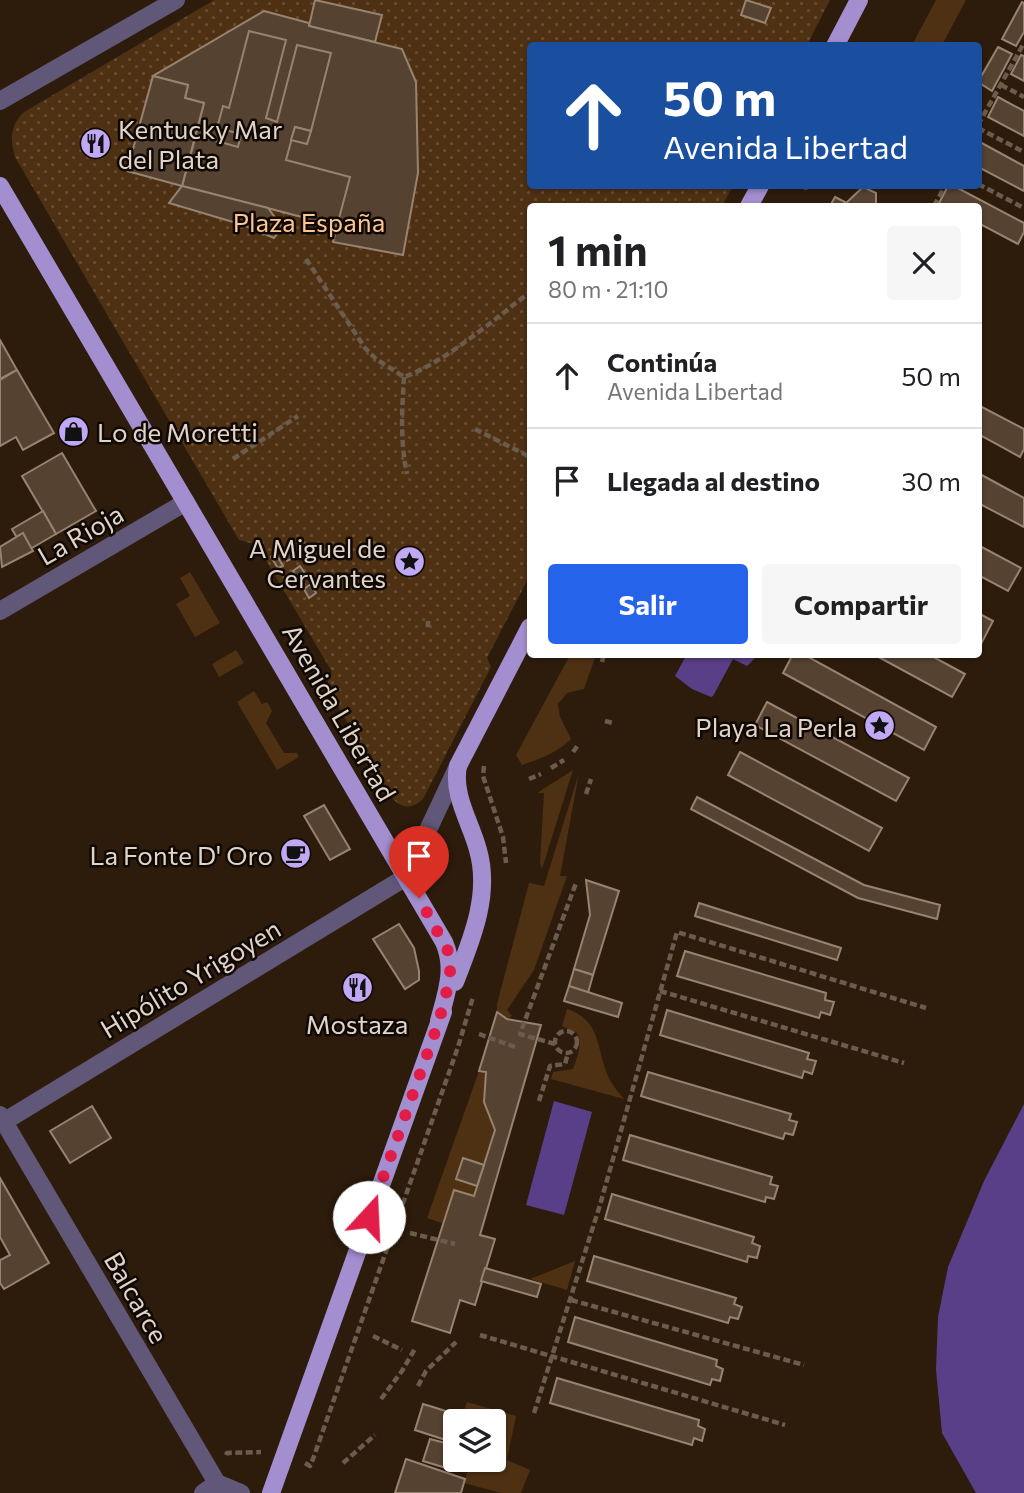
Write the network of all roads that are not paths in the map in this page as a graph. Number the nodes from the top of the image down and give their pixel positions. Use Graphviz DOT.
graph roads {
  1 [pos="176,0"];
  2 [pos="859,0"];
  3 [pos="837,42"];
  4 [pos="0,101"];
  5 [pos="0,186"];
  6 [pos="186,502"];
  7 [pos="0,611"];
  8 [pos="527,632"];
  9 [pos="458,766"];
  10 [pos="407,877"];
  11 [pos="439,1021"];
  12 [pos="1,1120"];
  13 [pos="210,1488"];
  14 [pos="241,1493"];
  15 [pos="271,1493"];
  1 -- 4 [label="street"];
  2 -- 3 [label="main road"];
  5 -- 6 [label="main road, Avenida Libertad"];
  6 -- 7 [label="street, La Rioja"];
  6 -- 10 [label="main road, Avenida Libertad"];
  8 -- 9 [label="main road"];
  9 -- 10 [label="street"];
  9 -- 11 [label="main road"];
  10 -- 11 [label="main road, Avenida Libertad"];
  10 -- 12 [label="street, Hipólito Yrigoyen"];
  11 -- 15 [label="main road"];
  12 -- 13 [label="street, Balcarce"];
  13 -- 14 [label="street, Balcarce"];
}
